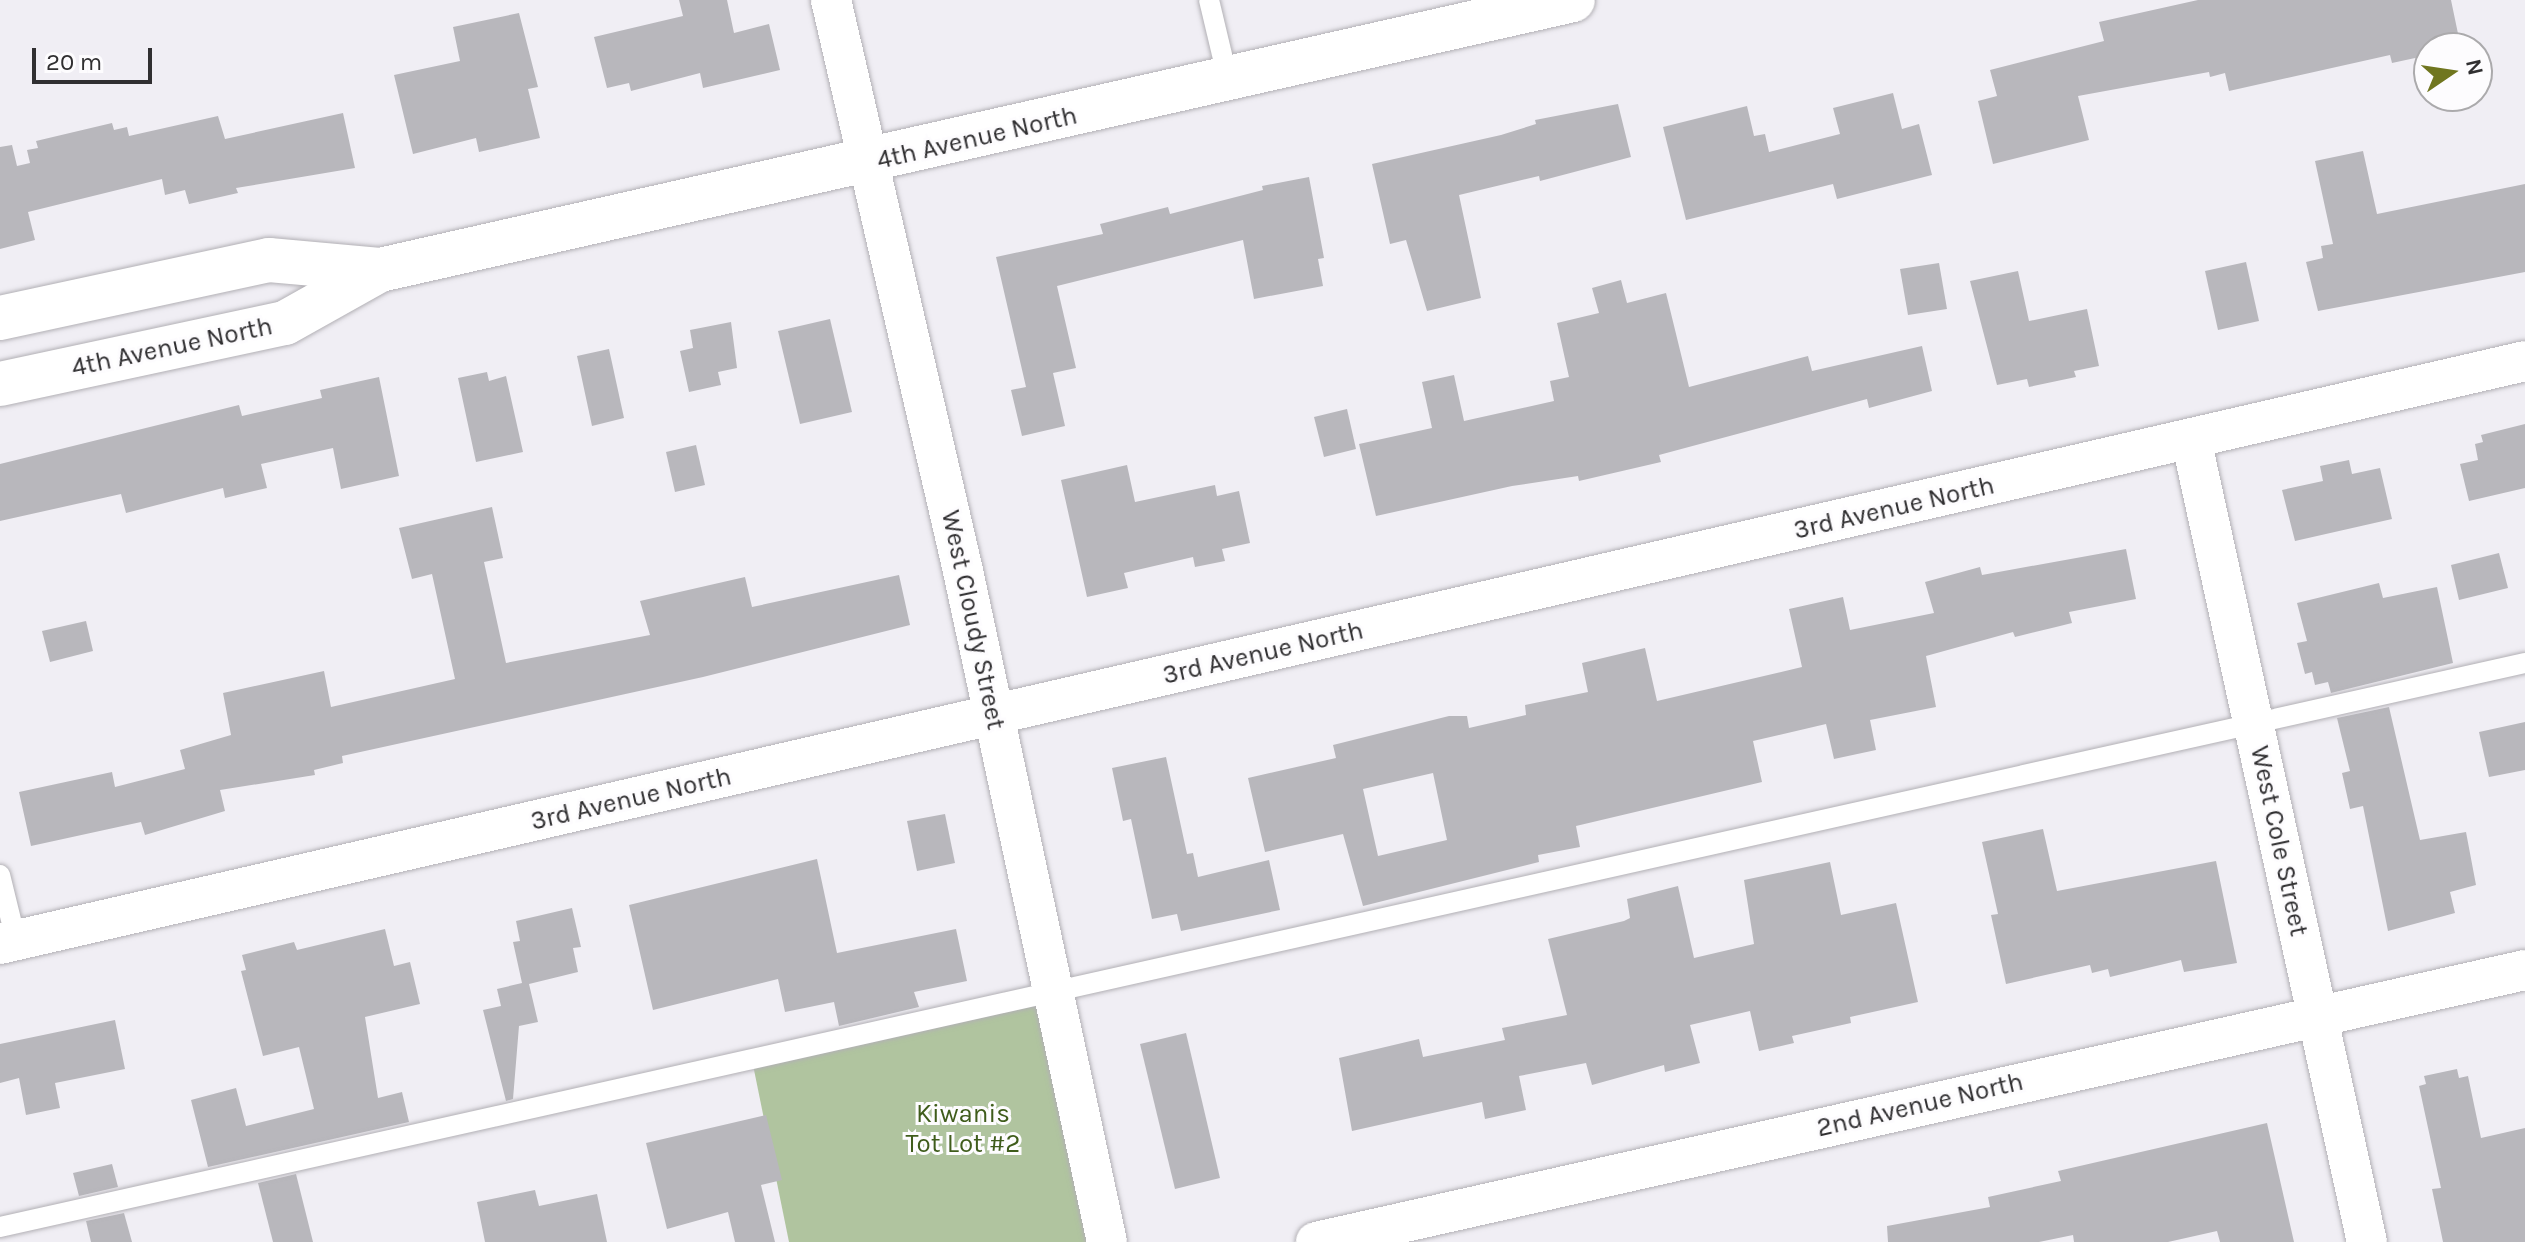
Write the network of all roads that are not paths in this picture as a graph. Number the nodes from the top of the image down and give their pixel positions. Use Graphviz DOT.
graph roads {
  1 [pos="831,0"];
  2 [pos="1209,0"];
  3 [pos="1573,0"];
  4 [pos="1479,11"];
  5 [pos="1228,80"];
  6 [pos="869,163"];
  7 [pos="380,270"];
  8 [pos="0,318"];
  9 [pos="2525,361"];
  10 [pos="0,384"];
  11 [pos="2191,439"];
  12 [pos="2525,663"];
  13 [pos="994,715"];
  14 [pos="2255,726"];
  15 [pos="0,875"];
  16 [pos="8,942"];
  17 [pos="2525,970"];
  18 [pos="1052,994"];
  19 [pos="2315,1016"];
  20 [pos="0,1227"];
  21 [pos="1107,1242"];
  22 [pos="1316,1242"];
  23 [pos="2367,1242"];
  1 -- 6 [label="street, West Cloudy Street"];
  2 -- 5 [label="lane"];
  3 -- 4 [label="street, 4th Avenue North"];
  4 -- 5 [label="street, 4th Avenue North"];
  5 -- 6 [label="street, 4th Avenue North"];
  6 -- 7 [label="street, 4th Avenue North"];
  6 -- 13 [label="street, West Cloudy Street"];
  7 -- 8 [label="street, 4th Avenue North"];
  7 -- 10 [label="street, 4th Avenue North"];
  9 -- 11 [label="street, 3rd Avenue North"];
  11 -- 13 [label="street, 3rd Avenue North"];
  11 -- 14 [label="street, West Cole Street"];
  12 -- 14 [label="lane"];
  13 -- 16 [label="street, 3rd Avenue North"];
  13 -- 18 [label="street, West Cloudy Street"];
  14 -- 18 [label="lane"];
  14 -- 19 [label="street, West Cole Street"];
  15 -- 16 [label="lane"];
  17 -- 19 [label="street, 2nd Avenue North"];
  18 -- 20 [label="lane"];
  18 -- 21 [label="street, West Cloudy Street"];
  19 -- 22 [label="street, 2nd Avenue North"];
  19 -- 23 [label="street, West Cole Street"];
}
